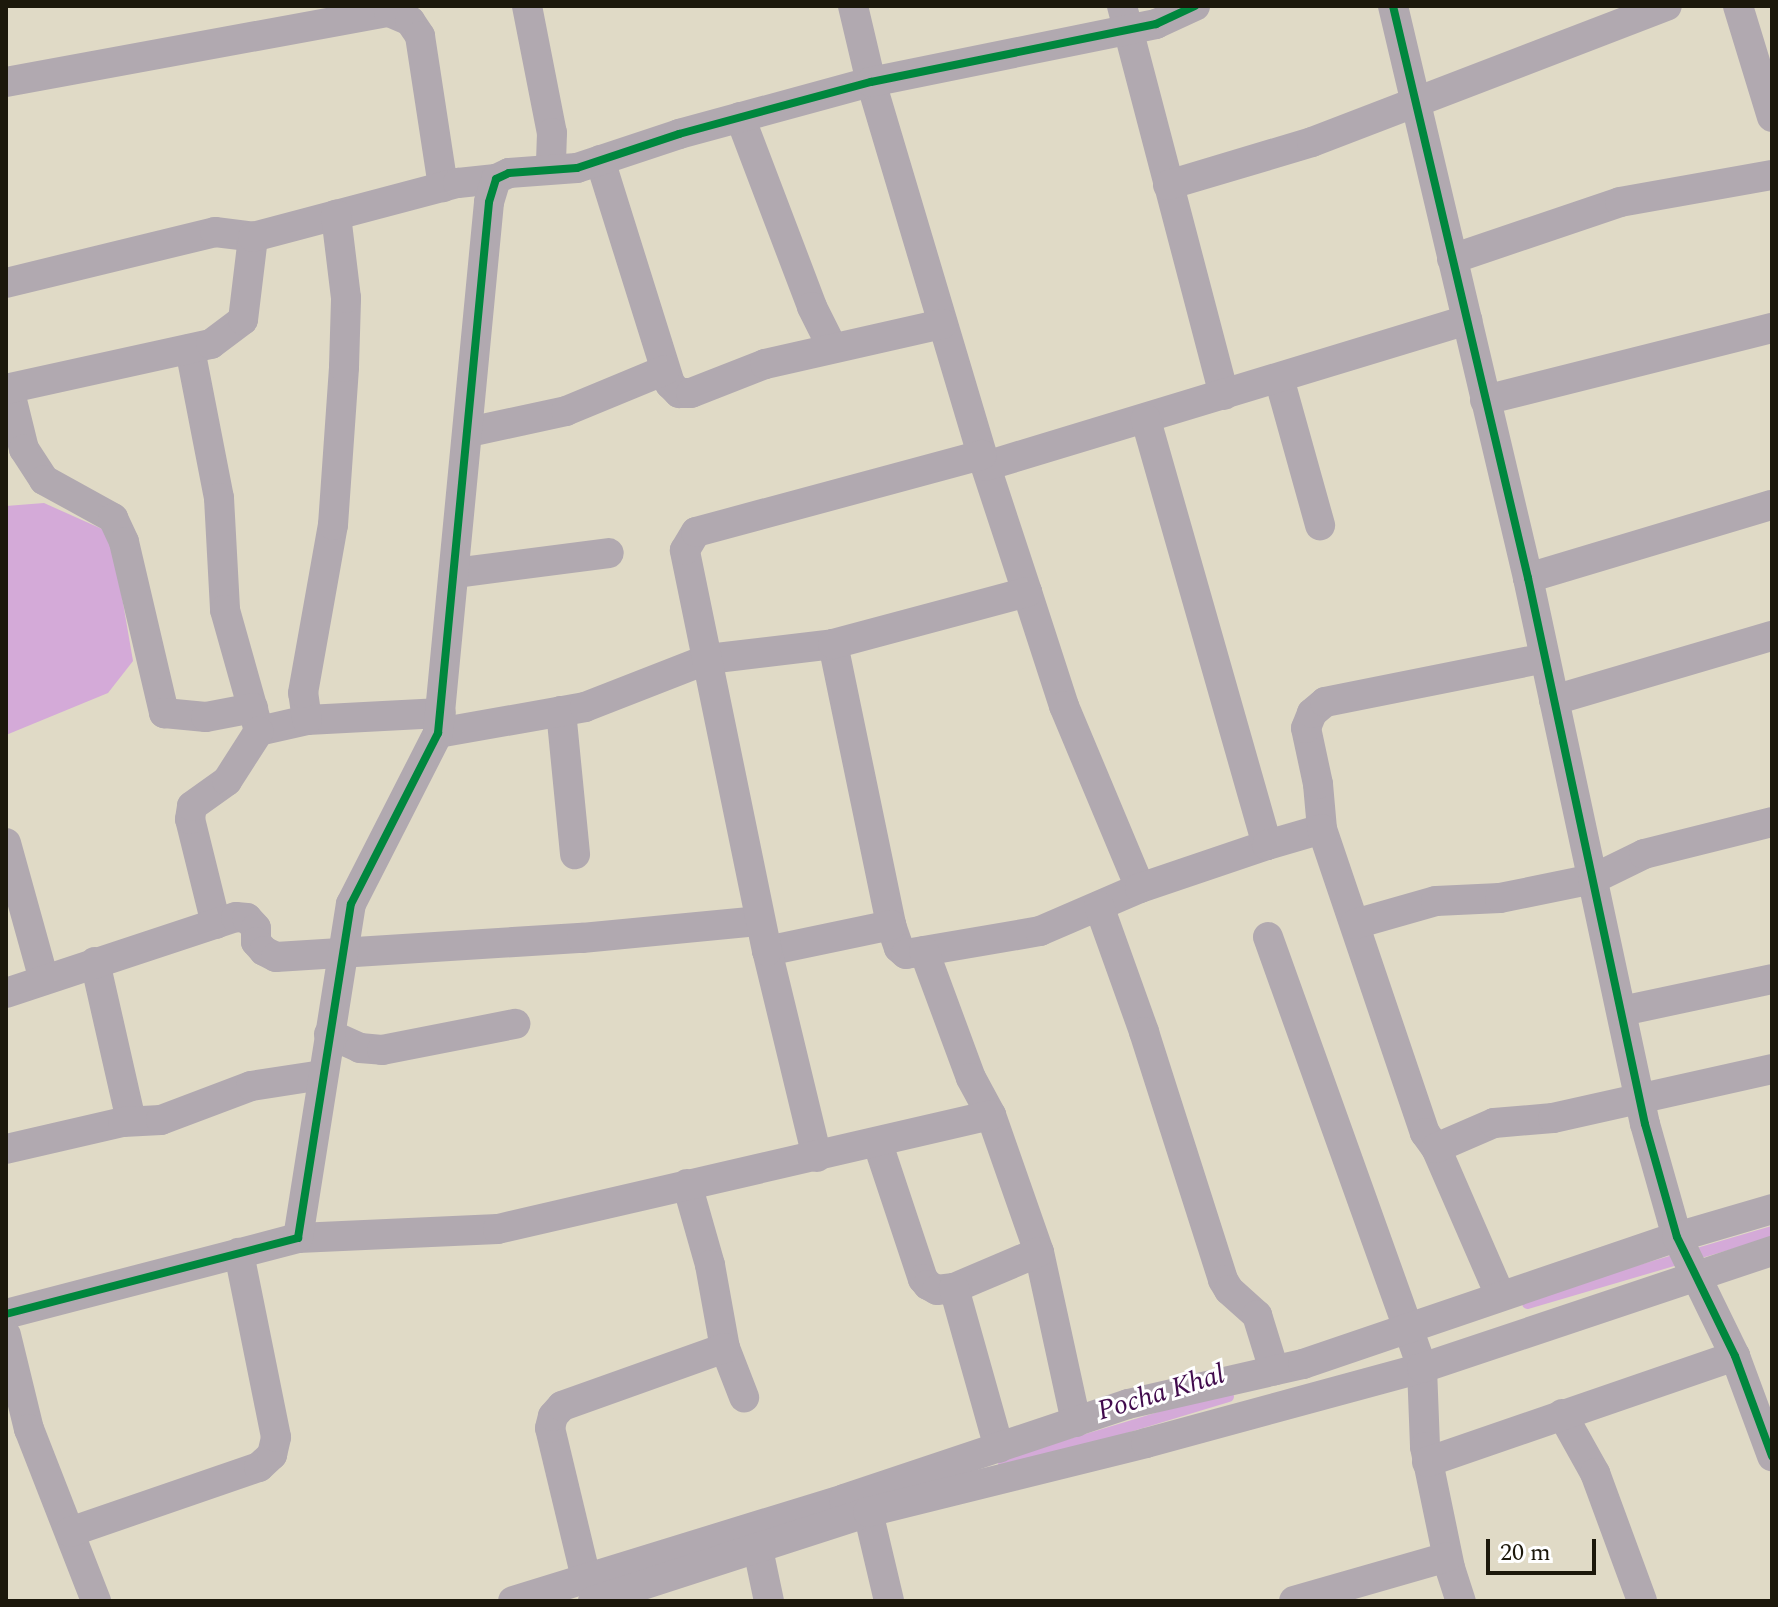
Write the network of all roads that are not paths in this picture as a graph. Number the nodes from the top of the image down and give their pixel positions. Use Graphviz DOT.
graph roads {
  1 [pos="527,6"];
  2 [pos="853,6"];
  3 [pos="1195,6"];
  4 [pos="1393,6"];
  5 [pos="1667,6"];
  6 [pos="1738,6"];
  7 [pos="1125,18"];
  8 [pos="6,82"];
  9 [pos="871,82"];
  10 [pos="1416,104"];
  11 [pos="740,117"];
  12 [pos="1772,117"];
  13 [pos="600,160"];
  14 [pos="551,169"];
  15 [pos="1772,175"];
  16 [pos="496,179"];
  17 [pos="1168,185"];
  18 [pos="443,187"];
  19 [pos="336,215"];
  20 [pos="253,237"];
  21 [pos="1452,259"];
  22 [pos="6,283"];
  23 [pos="1467,320"];
  24 [pos="943,324"];
  25 [pos="1772,328"];
  26 [pos="832,347"];
  27 [pos="190,349"];
  28 [pos="665,370"];
  29 [pos="1279,378"];
  30 [pos="8,388"];
  31 [pos="1224,395"];
  32 [pos="1485,400"];
  33 [pos="1146,419"];
  34 [pos="469,432"];
  35 [pos="984,460"];
  36 [pos="1772,505"];
  37 [pos="1320,525"];
  38 [pos="609,553"];
  39 [pos="455,573"];
  40 [pos="1528,578"];
  41 [pos="1027,592"];
  42 [pos="1772,636"];
  43 [pos="833,644"];
  44 [pos="1545,658"];
  45 [pos="708,659"];
  46 [pos="1554,700"];
  47 [pos="561,711"];
  48 [pos="256,719"];
  49 [pos="307,720"];
  50 [pos="440,723"];
  51 [pos="1772,822"];
  52 [pos="1322,829"];
  53 [pos="6,843"];
  54 [pos="1267,845"];
  55 [pos="575,854"];
  56 [pos="1593,879"];
  57 [pos="1140,888"];
  58 [pos="1099,906"];
  59 [pos="760,921"];
  60 [pos="216,924"];
  61 [pos="1355,924"];
  62 [pos="891,925"];
  63 [pos="1268,937"];
  64 [pos="767,951"];
  65 [pos="924,951"];
  66 [pos="342,955"];
  67 [pos="95,962"];
  68 [pos="1772,979"];
  69 [pos="44,980"];
  70 [pos="6,993"];
  71 [pos="1622,1011"];
  72 [pos="515,1024"];
  73 [pos="329,1034"];
  74 [pos="1772,1069"];
  75 [pos="322,1075"];
  76 [pos="1641,1100"];
  77 [pos="991,1115"];
  78 [pos="131,1121"];
  79 [pos="878,1144"];
  80 [pos="1436,1148"];
  81 [pos="6,1149"];
  82 [pos="817,1157"];
  83 [pos="687,1184"];
  84 [pos="1772,1209"];
  85 [pos="298,1238"];
  86 [pos="1772,1251"];
  87 [pos="1039,1252"];
  88 [pos="239,1253"];
  89 [pos="1688,1258"];
  90 [pos="954,1288"];
  91 [pos="1500,1295"];
  92 [pos="6,1314"];
  93 [pos="6,1335"];
  94 [pos="725,1348"];
  95 [pos="1415,1348"];
  96 [pos="1735,1356"];
  97 [pos="1274,1370"];
  98 [pos="744,1397"];
  99 [pos="1562,1414"];
  100 [pos="1076,1422"];
  101 [pos="999,1448"];
  102 [pos="1772,1456"];
  103 [pos="1427,1462"];
  104 [pos="868,1512"];
  105 [pos="70,1532"];
  106 [pos="758,1549"];
  107 [pos="1447,1557"];
  108 [pos="590,1589"];
  109 [pos="96,1601"];
  110 [pos="513,1601"];
  111 [pos="769,1601"];
  112 [pos="889,1601"];
  113 [pos="1294,1601"];
  114 [pos="1461,1601"];
  115 [pos="1642,1601"];
  1 -- 14 [label="street"];
  2 -- 9 [label="street"];
  3 -- 7 [label="street"];
  4 -- 10 [label="street"];
  5 -- 10 [label="street"];
  6 -- 12 [label="street"];
  7 -- 9 [label="street"];
  7 -- 17 [label="street"];
  8 -- 18 [label="street"];
  9 -- 11 [label="street"];
  9 -- 24 [label="street"];
  10 -- 17 [label="street"];
  10 -- 21 [label="street"];
  11 -- 13 [label="street"];
  11 -- 26 [label="street"];
  13 -- 14 [label="street"];
  13 -- 28 [label="street"];
  14 -- 16 [label="street"];
  15 -- 21 [label="street"];
  16 -- 18 [label="street"];
  16 -- 34 [label="street"];
  17 -- 31 [label="street"];
  18 -- 19 [label="street"];
  19 -- 20 [label="street"];
  19 -- 49 [label="street"];
  20 -- 22 [label="street"];
  20 -- 27 [label="street"];
  21 -- 23 [label="street"];
  23 -- 29 [label="street"];
  23 -- 32 [label="street"];
  24 -- 26 [label="street"];
  24 -- 35 [label="street"];
  25 -- 32 [label="street"];
  26 -- 28 [label="street"];
  27 -- 30 [label="street"];
  27 -- 48 [label="street"];
  28 -- 34 [label="street"];
  29 -- 31 [label="street"];
  29 -- 37 [label="street"];
  30 -- 48 [label="street"];
  31 -- 33 [label="street"];
  32 -- 40 [label="street"];
  33 -- 35 [label="street"];
  33 -- 54 [label="street"];
  34 -- 39 [label="street"];
  35 -- 41 [label="street"];
  35 -- 45 [label="street"];
  36 -- 40 [label="street"];
  38 -- 39 [label="street"];
  39 -- 50 [label="street"];
  40 -- 44 [label="street"];
  41 -- 43 [label="street"];
  41 -- 57 [label="street"];
  42 -- 46 [label="street"];
  43 -- 45 [label="street"];
  43 -- 62 [label="street"];
  44 -- 46 [label="street"];
  44 -- 52 [label="street"];
  45 -- 47 [label="street"];
  45 -- 59 [label="street"];
  46 -- 56 [label="street"];
  47 -- 50 [label="street"];
  47 -- 55 [label="street"];
  48 -- 49 [label="street"];
  48 -- 60 [label="street"];
  49 -- 50 [label="street"];
  50 -- 66 [label="street"];
  51 -- 56 [label="street"];
  52 -- 54 [label="street"];
  52 -- 61 [label="street"];
  53 -- 69 [label="street"];
  54 -- 57 [label="street"];
  56 -- 61 [label="street"];
  56 -- 71 [label="street"];
  57 -- 58 [label="street"];
  58 -- 65 [label="street"];
  58 -- 97 [label="street"];
  59 -- 64 [label="street"];
  59 -- 66 [label="street"];
  60 -- 66 [label="street"];
  60 -- 67 [label="street"];
  61 -- 80 [label="street"];
  62 -- 64 [label="street"];
  62 -- 65 [label="street"];
  63 -- 95 [label="street"];
  64 -- 82 [label="street"];
  65 -- 77 [label="street"];
  66 -- 73 [label="street"];
  67 -- 69 [label="street"];
  67 -- 78 [label="street"];
  68 -- 71 [label="street"];
  69 -- 70 [label="street"];
  71 -- 76 [label="street"];
  72 -- 73 [label="street"];
  73 -- 75 [label="street"];
  74 -- 76 [label="street"];
  75 -- 78 [label="street"];
  75 -- 85 [label="street"];
  76 -- 80 [label="street"];
  76 -- 89 [label="street"];
  77 -- 79 [label="street"];
  77 -- 87 [label="street"];
  78 -- 81 [label="street"];
  79 -- 82 [label="street"];
  79 -- 90 [label="street"];
  80 -- 91 [label="street"];
  82 -- 83 [label="street"];
  83 -- 85 [label="street"];
  83 -- 94 [label="street"];
  84 -- 89 [label="street"];
  85 -- 88 [label="street"];
  86 -- 89 [label="street"];
  87 -- 90 [label="street"];
  87 -- 100 [label="street"];
  88 -- 92 [label="street"];
  88 -- 105 [label="street"];
  89 -- 91 [label="street"];
  89 -- 95 [label="street"];
  89 -- 96 [label="street"];
  90 -- 101 [label="street"];
  91 -- 95 [label="street"];
  93 -- 105 [label="street"];
  94 -- 98 [label="street"];
  94 -- 108 [label="street"];
  95 -- 97 [label="street"];
  95 -- 103 [label="street"];
  95 -- 104 [label="street"];
  96 -- 99 [label="street"];
  96 -- 102 [label="street"];
  97 -- 100 [label="street"];
  99 -- 103 [label="street"];
  99 -- 115 [label="street"];
  100 -- 101 [label="street"];
  101 -- 108 [label="street"];
  103 -- 107 [label="street"];
  104 -- 106 [label="street"];
  104 -- 112 [label="street"];
  105 -- 109 [label="street"];
  106 -- 108 [label="street"];
  106 -- 111 [label="street"];
  107 -- 113 [label="street"];
  107 -- 114 [label="street"];
  108 -- 110 [label="street"];
}
